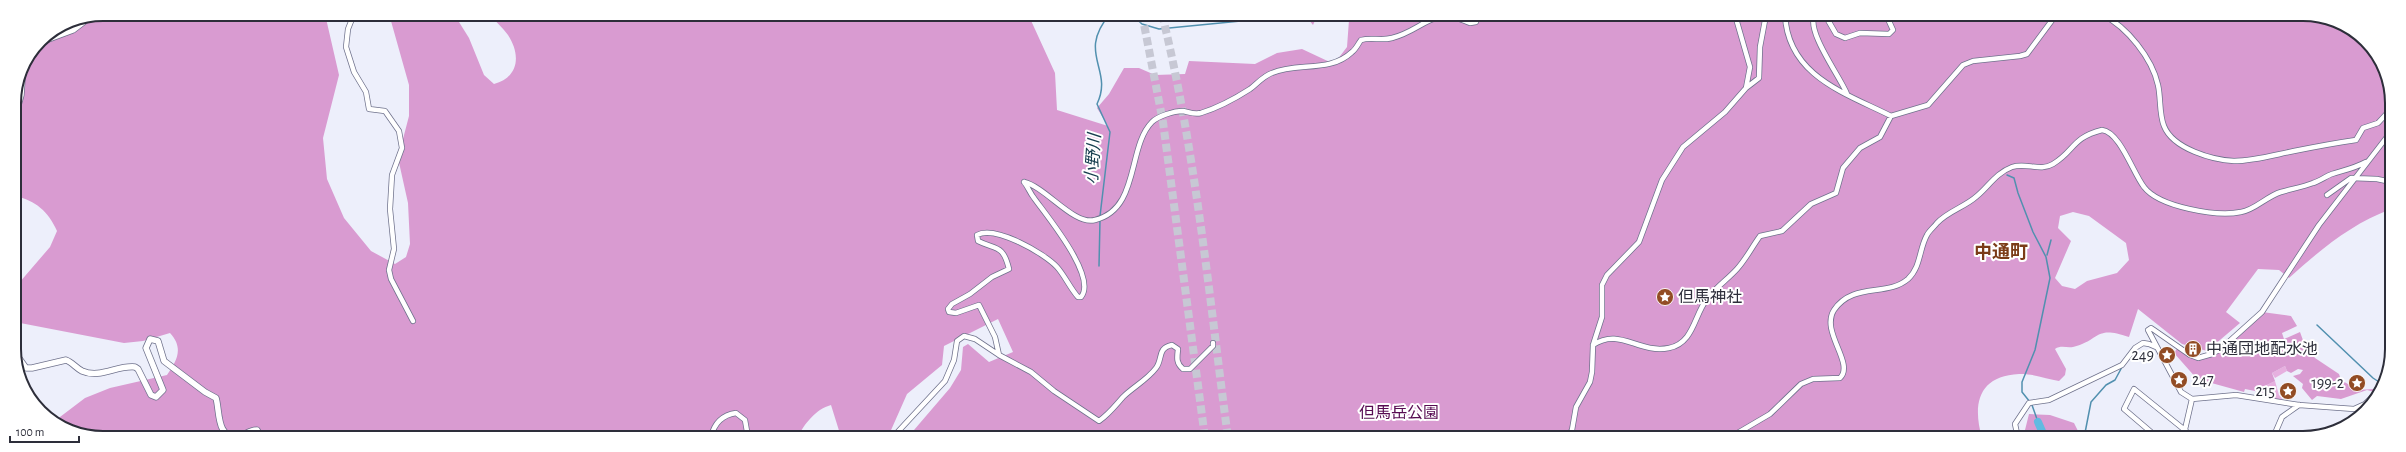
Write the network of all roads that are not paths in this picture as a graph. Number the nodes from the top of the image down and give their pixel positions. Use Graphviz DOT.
graph roads {
  1 [pos="351,21"];
  2 [pos="1427,21"];
  3 [pos="1465,21"];
  4 [pos="1476,21"];
  5 [pos="1737,21"];
  6 [pos="1765,21"];
  7 [pos="1786,21"];
  8 [pos="1813,21"];
  9 [pos="1828,21"];
  10 [pos="1889,21"];
  11 [pos="2052,21"];
  12 [pos="2111,21"];
  13 [pos="80,24"];
  14 [pos="55,37"];
  15 [pos="1746,88"];
  16 [pos="1848,94"];
  17 [pos="2385,115"];
  18 [pos="1891,116"];
  19 [pos="2385,139"];
  20 [pos="2366,162"];
  21 [pos="2355,178"];
  22 [pos="2385,181"];
  23 [pos="2327,195"];
  24 [pos="413,322"];
  25 [pos="1213,343"];
  26 [pos="1593,345"];
  27 [pos="2157,348"];
  28 [pos="999,355"];
  29 [pos="23,363"];
  30 [pos="2192,399"];
  31 [pos="2289,407"];
  32 [pos="2361,407"];
  33 [pos="2300,408"];
  34 [pos="224,431"];
  35 [pos="714,431"];
  36 [pos="747,431"];
  37 [pos="899,431"];
  38 [pos="1571,431"];
  39 [pos="1741,431"];
  40 [pos="2016,431"];
  41 [pos="2150,431"];
  42 [pos="2186,431"];
  43 [pos="2276,431"];
  1 -- 24 [label="street"];
  2 -- 28 [label="street"];
  3 -- 4 [label="street"];
  5 -- 15 [label="street"];
  6 -- 15 [label="street"];
  7 -- 16 [label="street"];
  8 -- 16 [label="street"];
  9 -- 10 [label="street"];
  11 -- 18 [label="street"];
  12 -- 17 [label="street"];
  13 -- 14 [label="street"];
  15 -- 26 [label="street"];
  16 -- 18 [label="street"];
  18 -- 26 [label="street"];
  19 -- 20 [label="street"];
  20 -- 21 [label="street"];
  20 -- 39 [label="street"];
  21 -- 22 [label="street"];
  21 -- 23 [label="street"];
  21 -- 27 [label="street"];
  25 -- 28 [label="street"];
  26 -- 38 [label="street"];
  27 -- 30 [label="street"];
  27 -- 40 [label="street"];
  28 -- 37 [label="street"];
  29 -- 34 [label="street"];
  30 -- 31 [label="street"];
  30 -- 42 [label="street"];
  31 -- 33 [label="street"];
  31 -- 33 [label="street"];
  31 -- 43 [label="street"];
  32 -- 33 [label="street"];
  35 -- 36 [label="street"];
  41 -- 42 [label="street"];
}
